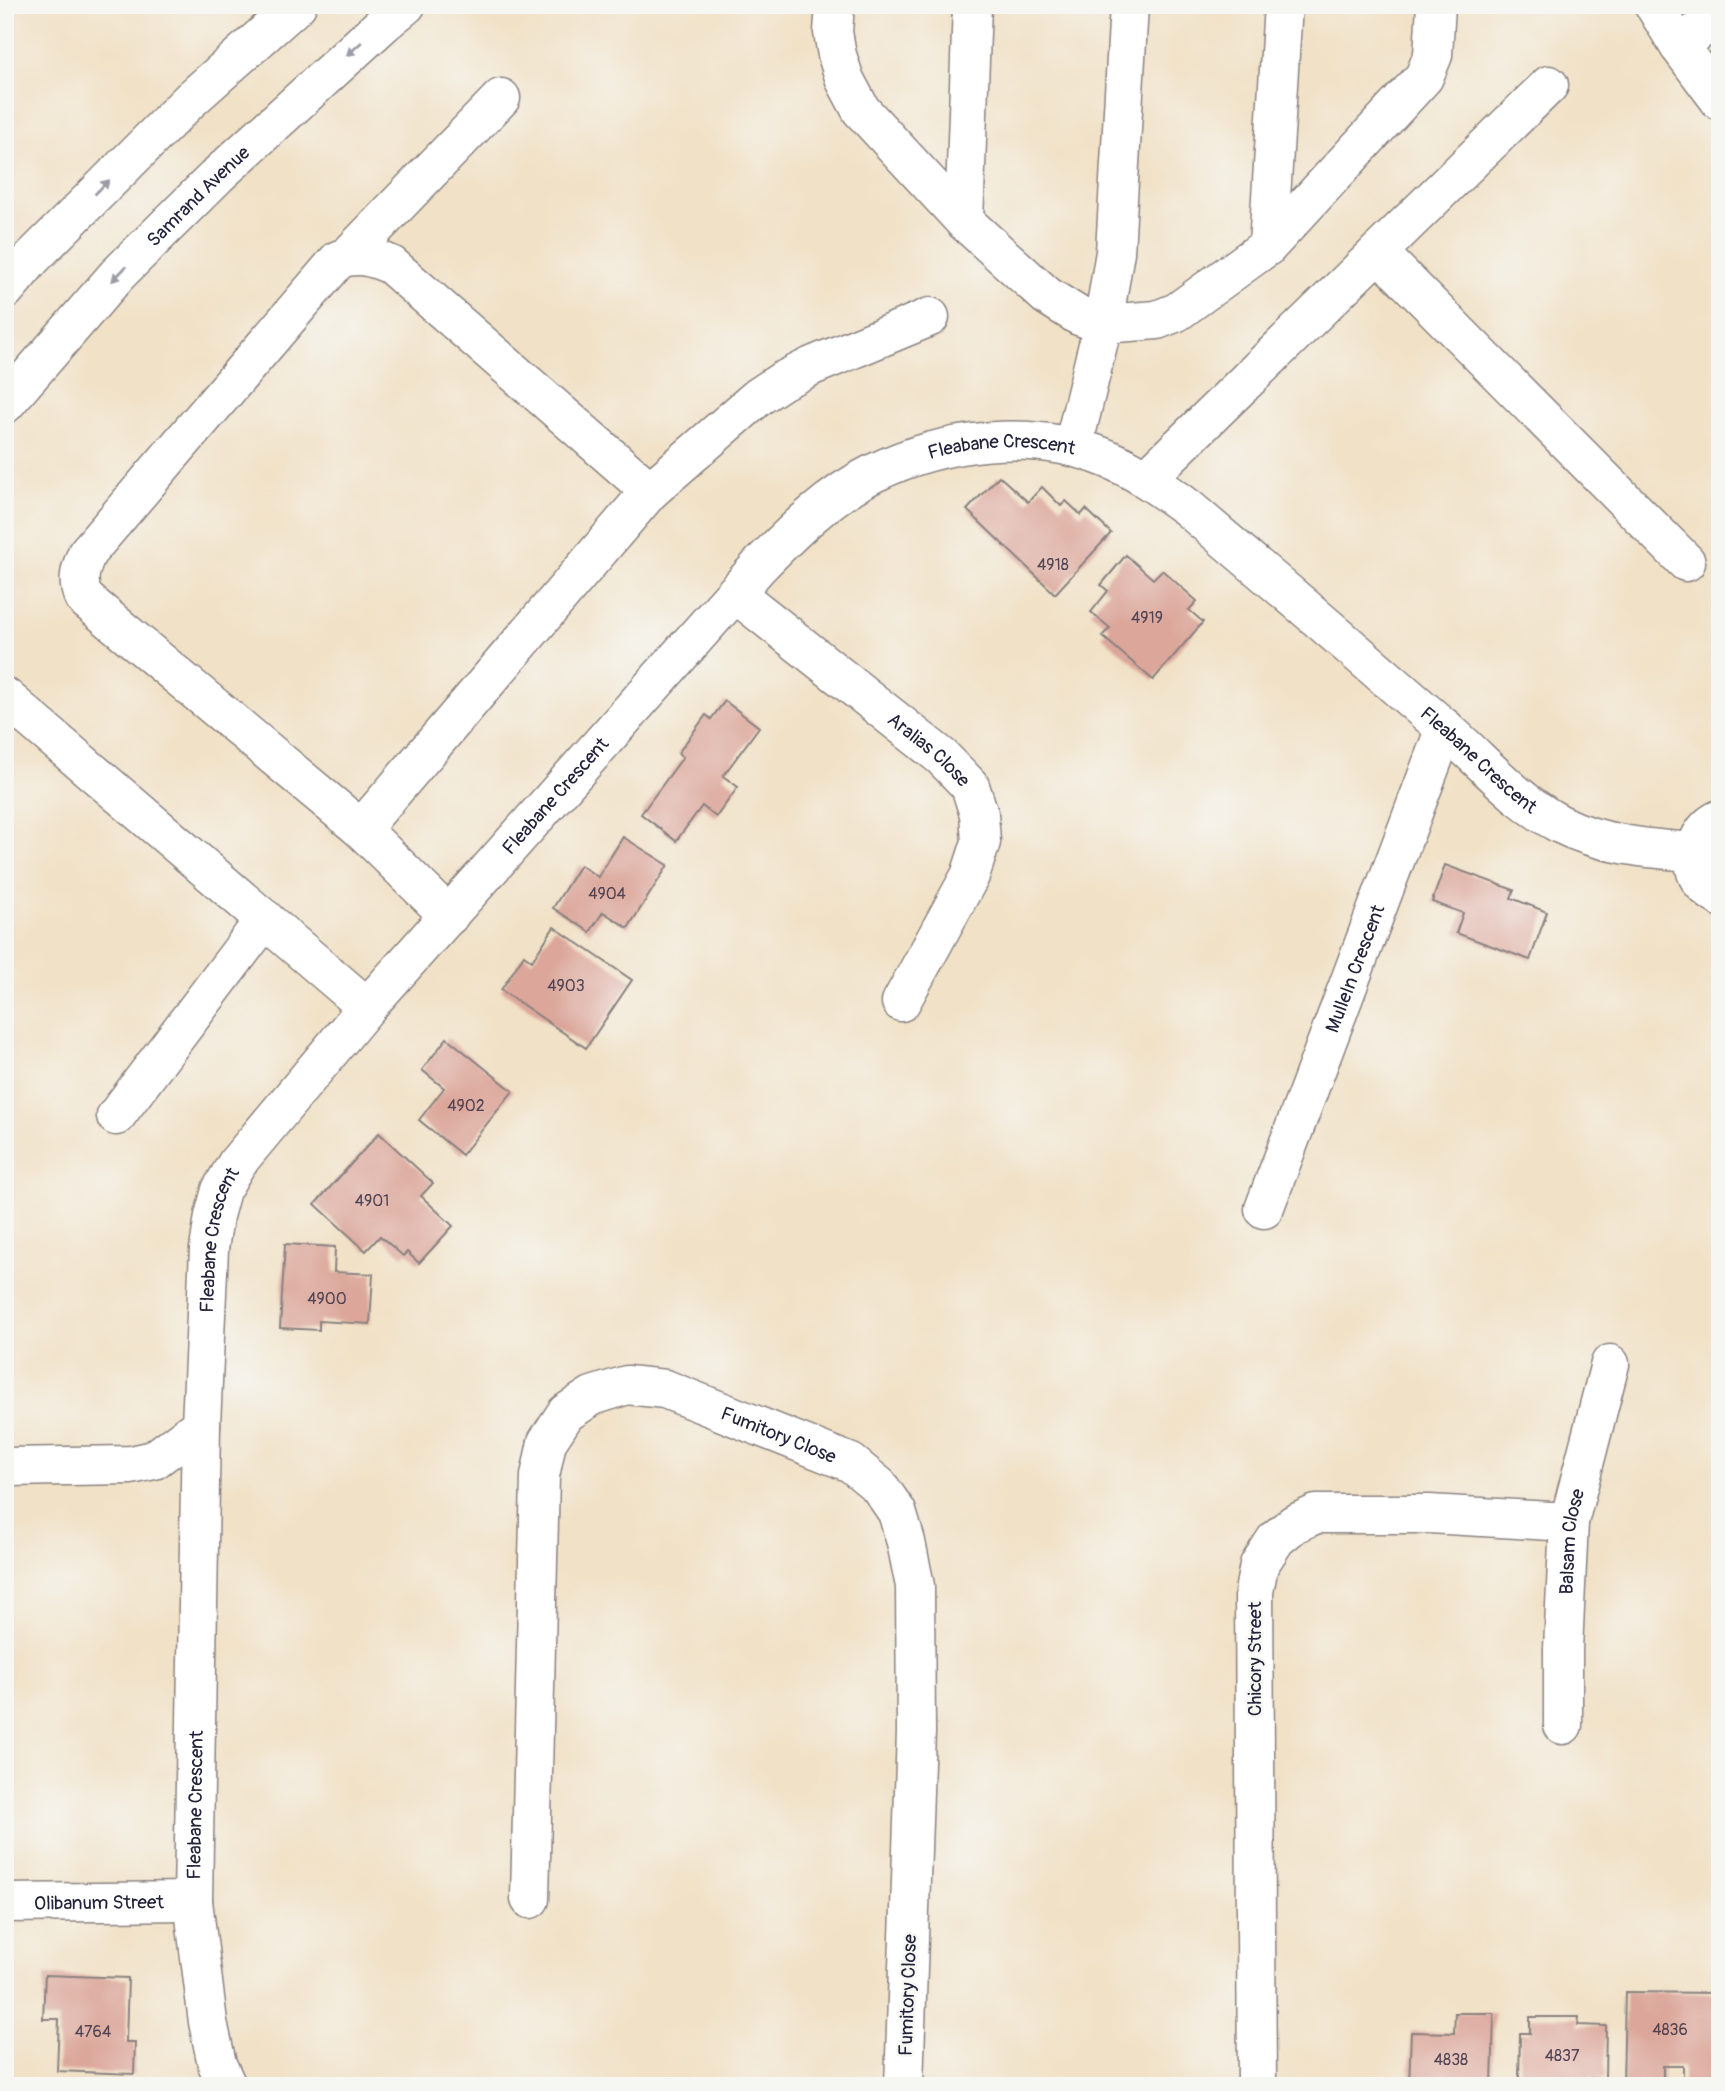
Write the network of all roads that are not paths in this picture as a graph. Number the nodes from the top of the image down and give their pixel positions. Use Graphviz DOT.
graph roads {
  1 [pos="297,5"];
  2 [pos="406,5"];
  3 [pos="835,5"];
  4 [pos="972,5"];
  5 [pos="1129,5"];
  6 [pos="1283,5"];
  7 [pos="1436,5"];
  8 [pos="1654,5"];
  9 [pos="1720,14"];
  10 [pos="1679,46"];
  11 [pos="1549,85"];
  12 [pos="501,98"];
  13 [pos="1720,101"];
  14 [pos="964,221"];
  15 [pos="1268,246"];
  16 [pos="1378,252"];
  17 [pos="349,255"];
  18 [pos="5,290"];
  19 [pos="930,317"];
  20 [pos="1103,324"];
  21 [pos="5,404"];
  22 [pos="1073,447"];
  23 [pos="1147,478"];
  24 [pos="650,491"];
  25 [pos="1686,562"];
  26 [pos="736,594"];
  27 [pos="5,697"];
  28 [pos="1445,729"];
  29 [pos="1720,818"];
  30 [pos="361,829"];
  31 [pos="1695,852"];
  32 [pos="1720,897"];
  33 [pos="449,916"];
  34 [pos="265,919"];
  35 [pos="901,1002"];
  36 [pos="367,1007"];
  37 [pos="116,1116"];
  38 [pos="1264,1209"];
  39 [pos="1610,1364"];
  40 [pos="201,1426"];
  41 [pos="5,1467"];
  42 [pos="1569,1522"];
  43 [pos="1563,1725"];
  44 [pos="530,1899"];
  45 [pos="193,1901"];
  46 [pos="5,1903"];
  47 [pos="227,2086"];
  48 [pos="904,2086"];
  49 [pos="1257,2086"];
  18 -- 1 [label="street, one-way"];
  2 -- 21 [label="street, Samrand Avenue, one-way"];
  3 -- 14 [label="street"];
  4 -- 14 [label="street"];
  5 -- 20 [label="street"];
  6 -- 15 [label="street"];
  7 -- 15 [label="street"];
  8 -- 10 [label="street"];
  9 -- 10 [label="street"];
  10 -- 13 [label="street"];
  11 -- 16 [label="street"];
  12 -- 17 [label="street"];
  14 -- 20 [label="street"];
  15 -- 20 [label="street"];
  16 -- 23 [label="street"];
  16 -- 25 [label="street"];
  17 -- 24 [label="street"];
  17 -- 30 [label="street"];
  19 -- 24 [label="street"];
  20 -- 22 [label="street"];
  22 -- 23 [label="street, Fleabane Crescent"];
  22 -- 26 [label="street, Fleabane Crescent"];
  23 -- 28 [label="street, Fleabane Crescent"];
  24 -- 30 [label="street"];
  26 -- 33 [label="street, Fleabane Crescent"];
  26 -- 35 [label="street, Aralias Close"];
  27 -- 34 [label="street"];
  28 -- 31 [label="street, Fleabane Crescent"];
  28 -- 38 [label="street, MulleIn Crescent"];
  29 -- 31 [label="street"];
  30 -- 33 [label="street"];
  31 -- 32 [label="street"];
  33 -- 36 [label="street, Fleabane Crescent"];
  34 -- 36 [label="street"];
  34 -- 37 [label="street"];
  36 -- 40 [label="street, Fleabane Crescent"];
  39 -- 42 [label="street, Balsam Close"];
  40 -- 41 [label="street"];
  40 -- 45 [label="street, Fleabane Crescent"];
  42 -- 43 [label="street, Balsam Close"];
  42 -- 49 [label="street, Chicory Street"];
  44 -- 48 [label="street, Fumitory Close"];
  45 -- 46 [label="street, Olibanum Street"];
  45 -- 47 [label="street, Fleabane Crescent"];
}
